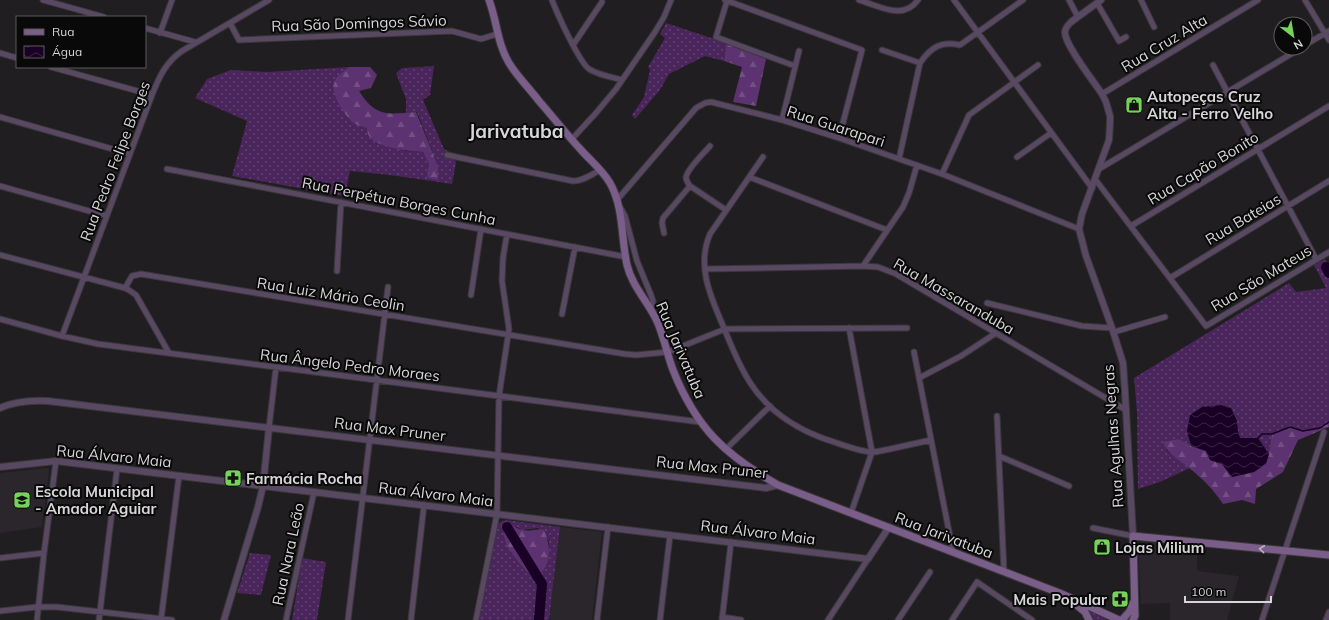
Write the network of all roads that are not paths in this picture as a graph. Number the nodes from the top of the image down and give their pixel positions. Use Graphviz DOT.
graph roads {
  1 [pos="43,0"];
  2 [pos="172,0"];
  3 [pos="269,0"];
  4 [pos="489,0"];
  5 [pos="552,0"];
  6 [pos="671,0"];
  7 [pos="726,0"];
  8 [pos="859,0"];
  9 [pos="918,0"];
  10 [pos="954,0"];
  11 [pos="1023,0"];
  12 [pos="1069,0"];
  13 [pos="1142,0"];
  14 [pos="1258,0"];
  15 [pos="1305,0"];
  16 [pos="1099,1"];
  17 [pos="602,2"];
  18 [pos="100,16"];
  19 [pos="1078,17"];
  20 [pos="230,23"];
  21 [pos="1154,27"];
  22 [pos="146,28"];
  23 [pos="160,32"];
  24 [pos="978,32"];
  25 [pos="1327,32"];
  26 [pos="497,34"];
  27 [pos="1126,36"];
  28 [pos="1313,40"];
  29 [pos="1329,40"];
  30 [pos="195,42"];
  31 [pos="573,45"];
  32 [pos="882,50"];
  33 [pos="799,51"];
  34 [pos="0,53"];
  35 [pos="1288,56"];
  36 [pos="16,58"];
  37 [pos="920,63"];
  38 [pos="1213,65"];
  39 [pos="796,66"];
  40 [pos="1038,66"];
  41 [pos="55,68"];
  42 [pos="622,80"];
  43 [pos="1014,82"];
  44 [pos="1228,92"];
  45 [pos="1102,94"];
  46 [pos="152,95"];
  47 [pos="1329,106"];
  48 [pos="0,117"];
  49 [pos="782,120"];
  50 [pos="1051,133"];
  51 [pos="839,138"];
  52 [pos="572,139"];
  53 [pos="710,146"];
  54 [pos="1258,149"];
  55 [pos="130,154"];
  56 [pos="447,155"];
  57 [pos="763,157"];
  58 [pos="1017,157"];
  59 [pos="899,159"];
  60 [pos="917,165"];
  61 [pos="167,169"];
  62 [pos="1099,169"];
  63 [pos="600,170"];
  64 [pos="942,174"];
  65 [pos="749,177"];
  66 [pos="1095,179"];
  67 [pos="1329,181"];
  68 [pos="0,186"];
  69 [pos="690,186"];
  70 [pos="1092,188"];
  71 [pos="341,202"];
  72 [pos="618,202"];
  73 [pos="1288,206"];
  74 [pos="726,210"];
  75 [pos="107,216"];
  76 [pos="1131,226"];
  77 [pos="481,229"];
  78 [pos="1079,229"];
  79 [pos="887,230"];
  80 [pos="664,232"];
  81 [pos="507,234"];
  82 [pos="575,247"];
  83 [pos="1329,252"];
  84 [pos="0,255"];
  85 [pos="626,257"];
  86 [pos="1316,259"];
  87 [pos="863,266"];
  88 [pos="705,269"];
  89 [pos="337,271"];
  90 [pos="84,277"];
  91 [pos="1170,278"];
  92 [pos="388,286"];
  93 [pos="125,288"];
  94 [pos="471,295"];
  95 [pos="987,302"];
  96 [pos="651,310"];
  97 [pos="562,314"];
  98 [pos="384,315"];
  99 [pos="1165,317"];
  100 [pos="0,319"];
  101 [pos="849,328"];
  102 [pos="907,328"];
  103 [pos="725,330"];
  104 [pos="1113,330"];
  105 [pos="996,332"];
  106 [pos="62,336"];
  107 [pos="509,336"];
  108 [pos="668,352"];
  109 [pos="914,352"];
  110 [pos="169,353"];
  111 [pos="276,367"];
  112 [pos="919,378"];
  113 [pos="377,380"];
  114 [pos="499,396"];
  115 [pos="770,406"];
  116 [pos="0,408"];
  117 [pos="1126,410"];
  118 [pos="997,416"];
  119 [pos="700,422"];
  120 [pos="269,428"];
  121 [pos="1324,432"];
  122 [pos="370,440"];
  123 [pos="931,440"];
  124 [pos="726,449"];
  125 [pos="872,452"];
  126 [pos="498,455"];
  127 [pos="999,456"];
  128 [pos="56,461"];
  129 [pos="0,467"];
  130 [pos="117,469"];
  131 [pos="178,476"];
  132 [pos="778,485"];
  133 [pos="263,486"];
  134 [pos="1069,486"];
  135 [pos="314,492"];
  136 [pos="363,498"];
  137 [pos="424,505"];
  138 [pos="851,513"];
  139 [pos="497,514"];
  140 [pos="889,527"];
  141 [pos="608,528"];
  142 [pos="1092,528"];
  143 [pos="670,535"];
  144 [pos="1133,536"];
  145 [pos="731,542"];
  146 [pos="1284,551"];
  147 [pos="953,552"];
  148 [pos="44,553"];
  149 [pos="1329,555"];
  150 [pos="0,558"];
  151 [pos="868,559"];
  152 [pos="930,572"];
  153 [pos="1004,572"];
  154 [pos="1062,594"];
  155 [pos="1134,599"];
  156 [pos="37,607"];
  157 [pos="0,611"];
  158 [pos="100,612"];
  159 [pos="1329,612"];
  160 [pos="162,619"];
  161 [pos="722,619"];
  162 [pos="1135,619"];
  163 [pos="37,620"];
  164 [pos="99,620"];
  165 [pos="172,620"];
  166 [pos="224,620"];
  167 [pos="286,620"];
  168 [pos="348,620"];
  169 [pos="411,620"];
  170 [pos="476,620"];
  171 [pos="597,620"];
  172 [pos="660,620"];
  173 [pos="741,620"];
  174 [pos="828,620"];
  175 [pos="898,620"];
  176 [pos="953,620"];
  177 [pos="1032,620"];
  178 [pos="1090,620"];
  179 [pos="1121,620"];
  180 [pos="1262,620"];
  181 [pos="1326,620"];
  1 -- 18 [label="street"];
  2 -- 23 [label="street"];
  3 -- 20 [label="street, Rua Pedro Felipe Borges"];
  4 -- 26 [label="main road, Rua Jarivatuba"];
  5 -- 31 [label="street"];
  6 -- 42 [label="street"];
  7 -- 39 [label="street"];
  7 -- 51 [label="street"];
  8 -- 9 [label="street"];
  10 -- 24 [label="street"];
  11 -- 24 [label="street"];
  12 -- 19 [label="street"];
  13 -- 21 [label="street"];
  14 -- 45 [label="street, Rua Cruz Alta"];
  15 -- 25 [label="street"];
  16 -- 19 [label="street, Rua Agulhas Negras"];
  16 -- 27 [label="street"];
  17 -- 31 [label="street"];
  19 -- 45 [label="street, Rua Agulhas Negras"];
  20 -- 26 [label="street, Rua São Domingos Sávio"];
  20 -- 30 [label="street, Rua Pedro Felipe Borges"];
  22 -- 23 [label="street"];
  23 -- 30 [label="street"];
  24 -- 37 [label="street"];
  24 -- 43 [label="street"];
  25 -- 28 [label="street"];
  25 -- 29 [label="street"];
  26 -- 52 [label="main road, Rua Jarivatuba"];
  30 -- 46 [label="street, Rua Pedro Felipe Borges"];
  31 -- 42 [label="street"];
  32 -- 37 [label="street"];
  33 -- 39 [label="street"];
  34 -- 36 [label="street"];
  35 -- 44 [label="street"];
  37 -- 59 [label="street"];
  38 -- 44 [label="street"];
  39 -- 49 [label="street"];
  40 -- 43 [label="street"];
  41 -- 46 [label="street"];
  42 -- 52 [label="street"];
  43 -- 50 [label="street"];
  43 -- 64 [label="street"];
  44 -- 54 [label="street"];
  44 -- 62 [label="street"];
  45 -- 62 [label="street, Rua Agulhas Negras"];
  46 -- 55 [label="street, Rua Pedro Felipe Borges"];
  47 -- 54 [label="street, Rua Capão Bonito"];
  48 -- 55 [label="street"];
  49 -- 51 [label="street, Rua Guarapari"];
  49 -- 72 [label="street, Rua Guarapari"];
  50 -- 58 [label="street"];
  50 -- 70 [label="street"];
  51 -- 59 [label="street, Rua Guarapari"];
  52 -- 63 [label="main road, Rua Jarivatuba"];
  53 -- 69 [label="street"];
  54 -- 73 [label="street"];
  54 -- 76 [label="street, Rua Capão Bonito"];
  55 -- 75 [label="street, Rua Pedro Felipe Borges"];
  56 -- 63 [label="street"];
  57 -- 65 [label="street"];
  59 -- 60 [label="street, Rua Guarapari"];
  60 -- 64 [label="street, Rua Guarapari"];
  60 -- 79 [label="street"];
  61 -- 71 [label="street, Rua Perpétua Borges Cunha"];
  62 -- 66 [label="street, Rua Agulhas Negras"];
  63 -- 72 [label="main road, Rua Jarivatuba"];
  64 -- 78 [label="street, Rua Guarapari"];
  65 -- 74 [label="street"];
  65 -- 79 [label="street"];
  66 -- 70 [label="street, Rua Agulhas Negras"];
  66 -- 76 [label="street"];
  67 -- 73 [label="street, Rua Bateias"];
  68 -- 75 [label="street"];
  69 -- 74 [label="street"];
  69 -- 80 [label="street"];
  70 -- 78 [label="street, Rua Agulhas Negras"];
  71 -- 77 [label="street, Rua Perpétua Borges Cunha"];
  71 -- 89 [label="street"];
  72 -- 85 [label="main road, Rua Jarivatuba"];
  72 -- 96 [label="street"];
  73 -- 86 [label="street"];
  73 -- 91 [label="street, Rua Bateias"];
  74 -- 88 [label="street"];
  75 -- 90 [label="street, Rua Pedro Felipe Borges"];
  76 -- 91 [label="street"];
  77 -- 81 [label="street, Rua Perpétua Borges Cunha"];
  77 -- 94 [label="street"];
  78 -- 104 [label="street, Rua Agulhas Negras"];
  79 -- 87 [label="street"];
  81 -- 82 [label="street, Rua Perpétua Borges Cunha"];
  81 -- 107 [label="street"];
  82 -- 85 [label="street, Rua Perpétua Borges Cunha"];
  82 -- 97 [label="street"];
  83 -- 86 [label="street, Rua São Mateus"];
  84 -- 90 [label="street"];
  85 -- 96 [label="main road, Rua Jarivatuba"];
  86 -- 91 [label="street, Rua São Mateus"];
  87 -- 88 [label="street, Rua Massaranduba"];
  87 -- 105 [label="street, Rua Massaranduba"];
  88 -- 103 [label="street"];
  90 -- 93 [label="street"];
  90 -- 106 [label="street, Rua Pedro Felipe Borges"];
  92 -- 98 [label="street"];
  93 -- 98 [label="street, Rua Luiz Mário Ceolin"];
  93 -- 110 [label="street"];
  95 -- 104 [label="street"];
  96 -- 108 [label="main road, Rua Jarivatuba"];
  98 -- 107 [label="street, Rua Luiz Mário Ceolin"];
  98 -- 113 [label="street"];
  99 -- 104 [label="street"];
  100 -- 106 [label="street, Rua Ângelo Pedro Moraes"];
  101 -- 102 [label="street"];
  101 -- 103 [label="street"];
  101 -- 125 [label="street"];
  103 -- 108 [label="street, Rua Luiz Mário Ceolin"];
  103 -- 115 [label="street"];
  104 -- 117 [label="street, Rua Agulhas Negras"];
  105 -- 112 [label="street"];
  105 -- 117 [label="street, Rua Massaranduba"];
  106 -- 110 [label="street, Rua Ângelo Pedro Moraes"];
  107 -- 108 [label="street, Rua Luiz Mário Ceolin"];
  107 -- 114 [label="street"];
  108 -- 119 [label="main road, Rua Jarivatuba"];
  109 -- 112 [label="street"];
  110 -- 111 [label="street, Rua Ângelo Pedro Moraes"];
  111 -- 113 [label="street, Rua Ângelo Pedro Moraes"];
  111 -- 120 [label="street"];
  112 -- 123 [label="street"];
  113 -- 114 [label="street, Rua Ângelo Pedro Moraes"];
  113 -- 122 [label="street"];
  114 -- 119 [label="street, Rua Ângelo Pedro Moraes"];
  114 -- 126 [label="street"];
  115 -- 124 [label="street"];
  115 -- 125 [label="street"];
  116 -- 120 [label="street, Rua Max Pruner"];
  117 -- 144 [label="street, Rua Agulhas Negras"];
  118 -- 127 [label="street"];
  119 -- 124 [label="main road, Rua Jarivatuba"];
  120 -- 122 [label="street, Rua Max Pruner"];
  120 -- 133 [label="street"];
  121 -- 146 [label="street"];
  122 -- 126 [label="street, Rua Max Pruner"];
  122 -- 136 [label="street"];
  123 -- 125 [label="street"];
  123 -- 147 [label="street"];
  124 -- 132 [label="main road, Rua Jarivatuba"];
  125 -- 138 [label="street"];
  126 -- 132 [label="street, Rua Max Pruner"];
  126 -- 139 [label="street"];
  127 -- 134 [label="street"];
  127 -- 153 [label="street"];
  128 -- 129 [label="street, Rua Álvaro Maia"];
  128 -- 130 [label="street, Rua Álvaro Maia"];
  128 -- 148 [label="street"];
  130 -- 131 [label="street, Rua Álvaro Maia"];
  130 -- 158 [label="street"];
  131 -- 133 [label="street, Rua Álvaro Maia"];
  131 -- 160 [label="street"];
  132 -- 138 [label="main road, Rua Jarivatuba"];
  133 -- 135 [label="street, Rua Álvaro Maia"];
  133 -- 166 [label="street"];
  135 -- 136 [label="street, Rua Álvaro Maia"];
  135 -- 167 [label="street, Rua Nara Leão"];
  136 -- 137 [label="street, Rua Álvaro Maia"];
  136 -- 168 [label="street"];
  137 -- 139 [label="street, Rua Álvaro Maia"];
  137 -- 169 [label="street"];
  138 -- 140 [label="main road, Rua Jarivatuba"];
  139 -- 141 [label="street, Rua Álvaro Maia"];
  139 -- 170 [label="street"];
  140 -- 147 [label="main road, Rua Jarivatuba"];
  140 -- 151 [label="street"];
  141 -- 143 [label="street, Rua Álvaro Maia"];
  141 -- 171 [label="street"];
  142 -- 144 [label="street"];
  143 -- 145 [label="street, Rua Álvaro Maia"];
  143 -- 172 [label="street"];
  146 -- 144 [label="main road, one-way"];
  144 -- 155 [label="main road, Rua Agulhas Negras"];
  145 -- 151 [label="street, Rua Álvaro Maia"];
  145 -- 161 [label="street"];
  146 -- 149 [label="main road"];
  146 -- 180 [label="street"];
  147 -- 153 [label="main road, Rua Jarivatuba"];
  148 -- 150 [label="street"];
  148 -- 156 [label="street"];
  151 -- 174 [label="street"];
  152 -- 175 [label="street"];
  153 -- 154 [label="main road, Rua Jarivatuba"];
  154 -- 178 [label="main road, Rua Jarivatuba"];
  154 -- 179 [label="main road, Rua Jarivatuba"];
  155 -- 162 [label="main road, Rua Agulhas Negras"];
  155 -- 179 [label="main road, Rua Agulhas Negras"];
  156 -- 157 [label="street"];
  156 -- 158 [label="street"];
  156 -- 163 [label="street"];
  158 -- 160 [label="street"];
  158 -- 164 [label="street"];
  159 -- 181 [label="street"];
  160 -- 165 [label="street"];
  161 -- 173 [label="street"];
  176 -- 177 [label="street"];
}
